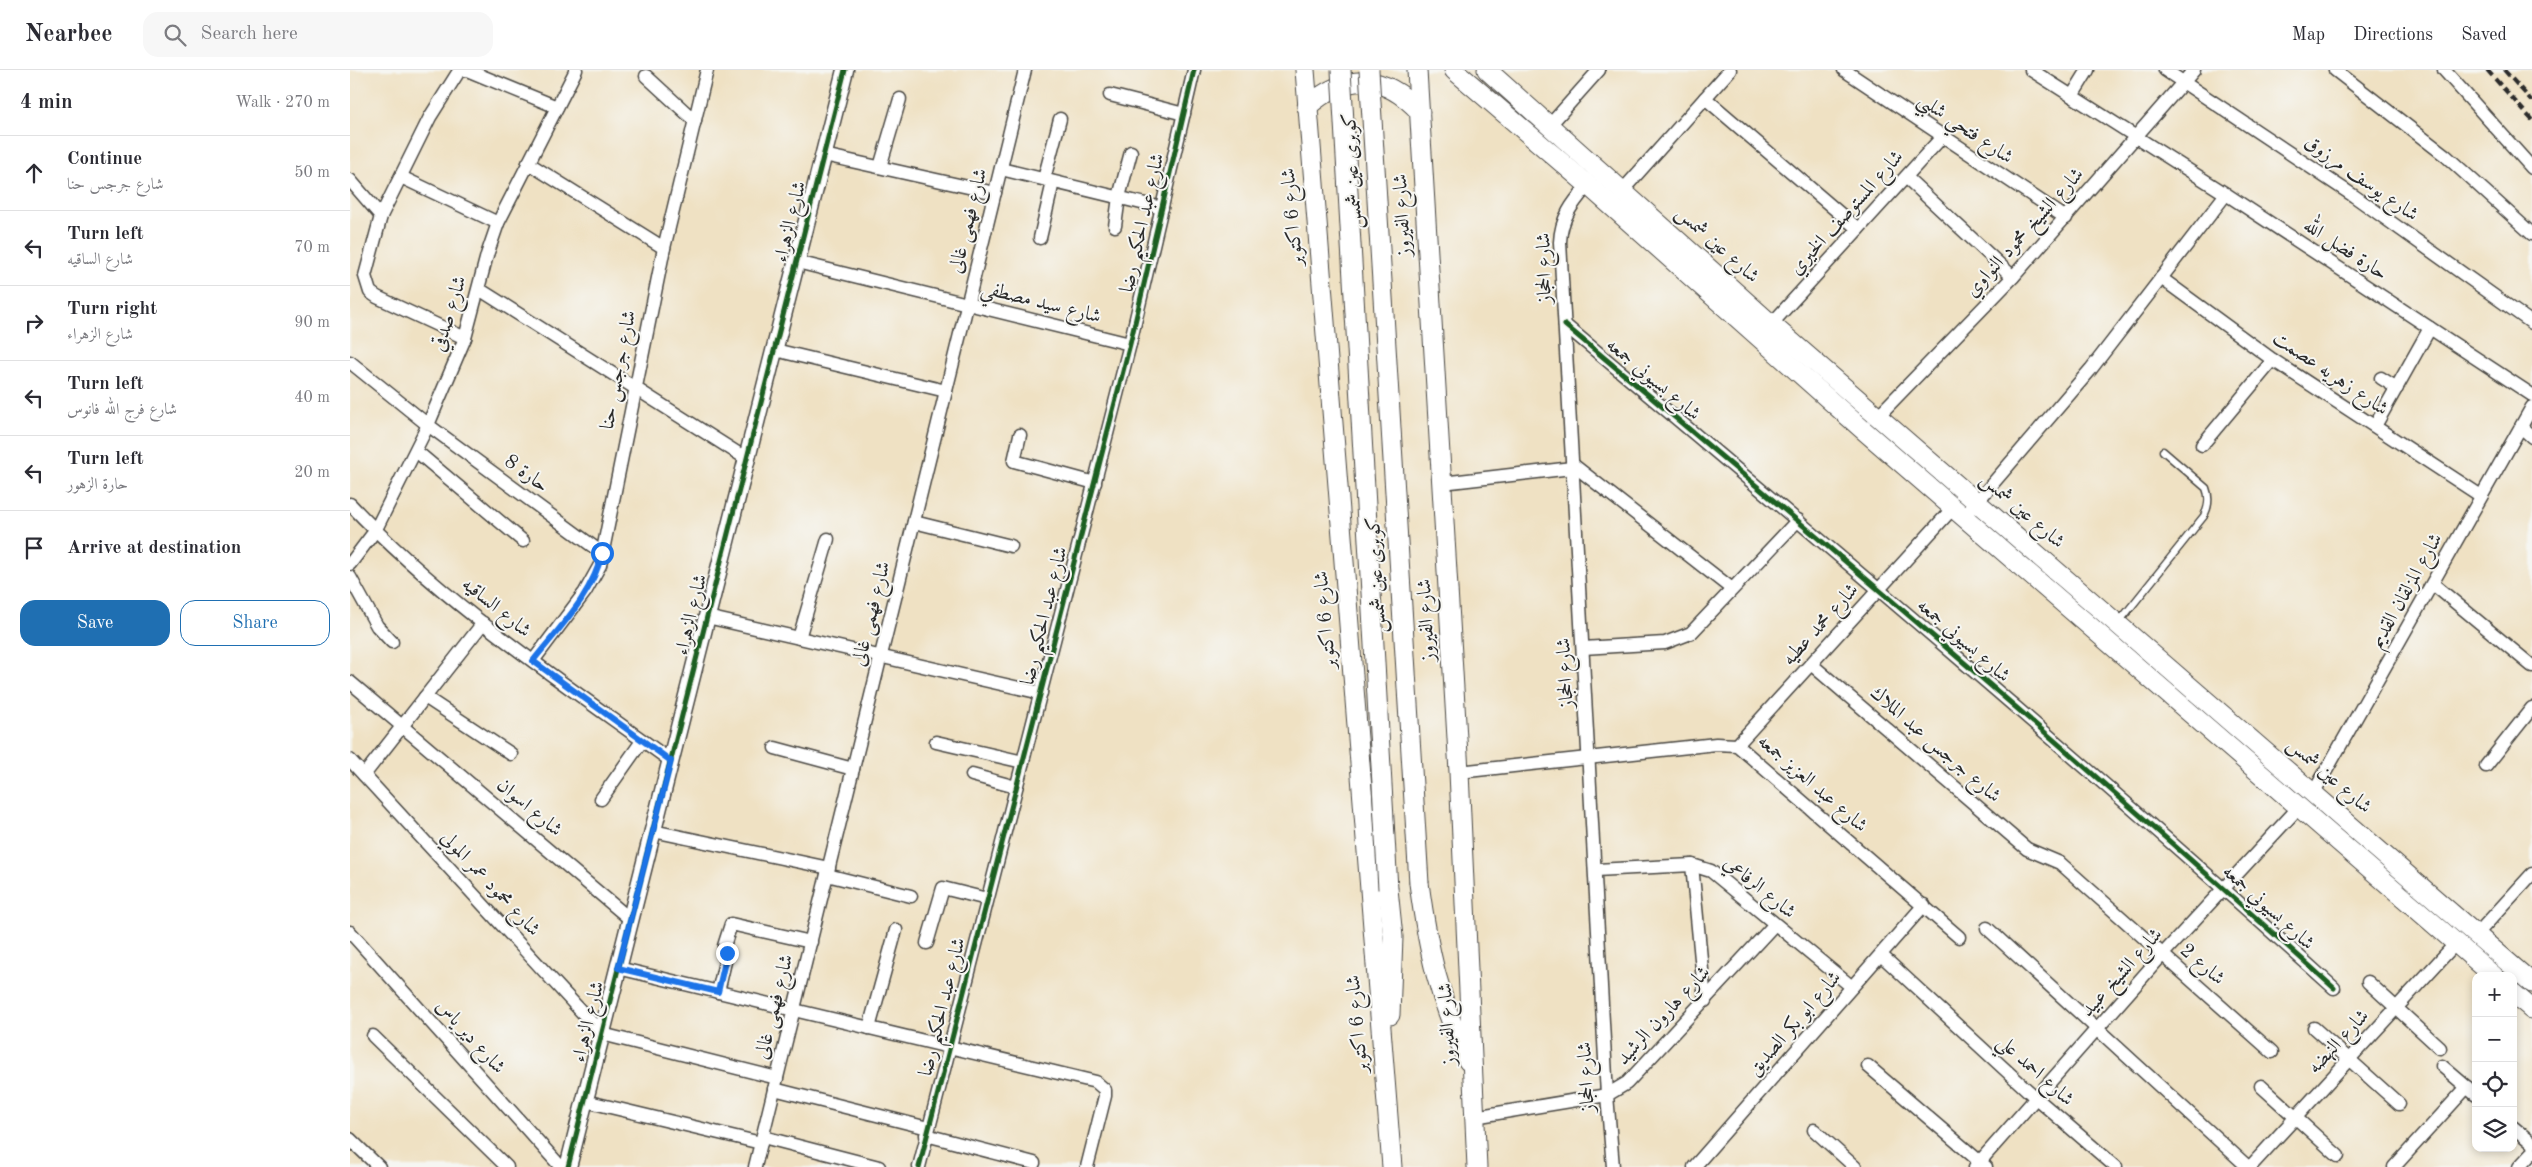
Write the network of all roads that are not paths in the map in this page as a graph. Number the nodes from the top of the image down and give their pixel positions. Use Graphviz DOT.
graph roads {
  1 [pos="467,70"];
  2 [pos="576,70"];
  3 [pos="707,70"];
  4 [pos="845,70"];
  5 [pos="1025,70"];
  6 [pos="1194,70"];
  7 [pos="1305,70"];
  8 [pos="1341,70"];
  9 [pos="1369,70"];
  10 [pos="1417,70"];
  11 [pos="1454,70"];
  12 [pos="1486,70"];
  13 [pos="1600,70"];
  14 [pos="1730,70"];
  15 [pos="1844,70"];
  16 [pos="2031,70"];
  17 [pos="2088,70"];
  18 [pos="2165,70"];
  19 [pos="2194,70"];
  20 [pos="2335,70"];
  21 [pos="2444,70"];
  22 [pos="646,76"];
  23 [pos="2185,82"];
  24 [pos="1110,95"];
  25 [pos="2072,96"];
  26 [pos="1705,98"];
  27 [pos="900,99"];
  28 [pos="556,107"];
  29 [pos="1307,108"];
  30 [pos="1420,112"];
  31 [pos="1184,114"];
  32 [pos="1060,119"];
  33 [pos="694,121"];
  34 [pos="1550,125"];
  35 [pos="1943,136"];
  36 [pos="2136,137"];
  37 [pos="1131,152"];
  38 [pos="824,155"];
  39 [pos="528,163"];
  40 [pos="880,167"];
  41 [pos="2532,168"];
  42 [pos="1001,169"];
  43 [pos="401,177"];
  44 [pos="1906,177"];
  45 [pos="350,180"];
  46 [pos="1049,180"];
  47 [pos="1588,185"];
  48 [pos="1622,190"];
  49 [pos="995,193"];
  50 [pos="2226,194"];
  51 [pos="1119,197"];
  52 [pos="1162,208"];
  53 [pos="381,216"];
  54 [pos="2066,218"];
  55 [pos="498,223"];
  56 [pos="1115,226"];
  57 [pos="1858,229"];
  58 [pos="2532,234"];
  59 [pos="1040,238"];
  60 [pos="664,248"];
  61 [pos="797,262"];
  62 [pos="2013,277"];
  63 [pos="2161,278"];
  64 [pos="479,289"];
  65 [pos="967,304"];
  66 [pos="2532,323"];
  67 [pos="1565,325"];
  68 [pos="2430,328"];
  69 [pos="1766,331"];
  70 [pos="465,338"];
  71 [pos="1130,344"];
  72 [pos="775,350"];
  73 [pos="2273,360"];
  74 [pos="352,370"];
  75 [pos="2381,378"];
  76 [pos="2396,388"];
  77 [pos="634,389"];
  78 [pos="946,391"];
  79 [pos="2532,396"];
  80 [pos="2532,407"];
  81 [pos="1878,416"];
  82 [pos="428,425"];
  83 [pos="2375,426"];
  84 [pos="2521,427"];
  85 [pos="1020,435"];
  86 [pos="2532,437"];
  87 [pos="2202,445"];
  88 [pos="416,451"];
  89 [pos="2163,451"];
  90 [pos="747,459"];
  91 [pos="1572,466"];
  92 [pos="1094,483"];
  93 [pos="1442,483"];
  94 [pos="2481,496"];
  95 [pos="1977,503"];
  96 [pos="350,504"];
  97 [pos="1959,513"];
  98 [pos="1798,520"];
  99 [pos="914,522"];
  100 [pos="375,531"];
  101 [pos="828,539"];
  102 [pos="523,541"];
  103 [pos="1011,546"];
  104 [pos="602,553"];
  105 [pos="350,564"];
  106 [pos="350,577"];
  107 [pos="2433,584"];
  108 [pos="1879,589"];
  109 [pos="1732,590"];
  110 [pos="707,617"];
  111 [pos="2118,623"];
  112 [pos="483,624"];
  113 [pos="799,638"];
  114 [pos="392,642"];
  115 [pos="1583,648"];
  116 [pos="881,656"];
  117 [pos="533,661"];
  118 [pos="1811,664"];
  119 [pos="2532,666"];
  120 [pos="350,682"];
  121 [pos="1041,693"];
  122 [pos="425,697"];
  123 [pos="2532,708"];
  124 [pos="403,726"];
  125 [pos="642,740"];
  126 [pos="936,742"];
  127 [pos="1737,745"];
  128 [pos="774,748"];
  129 [pos="511,754"];
  130 [pos="1589,757"];
  131 [pos="350,760"];
  132 [pos="671,761"];
  133 [pos="1022,762"];
  134 [pos="2486,766"];
  135 [pos="853,768"];
  136 [pos="1458,772"];
  137 [pos="364,775"];
  138 [pos="972,776"];
  139 [pos="1016,787"];
  140 [pos="2314,792"];
  141 [pos="601,799"];
  142 [pos="2300,806"];
  143 [pos="653,831"];
  144 [pos="2036,854"];
  145 [pos="1692,865"];
  146 [pos="1596,870"];
  147 [pos="828,872"];
  148 [pos="2532,874"];
  149 [pos="2223,888"];
  150 [pos="911,896"];
  151 [pos="986,899"];
  152 [pos="1924,906"];
  153 [pos="631,920"];
  154 [pos="1774,925"];
  155 [pos="1987,928"];
  156 [pos="896,930"];
  157 [pos="350,932"];
  158 [pos="2476,934"];
  159 [pos="1959,937"];
  160 [pos="811,942"];
  161 [pos="927,942"];
  162 [pos="2456,943"];
  163 [pos="1881,955"];
  164 [pos="2162,956"];
  165 [pos="618,968"];
  166 [pos="2489,972"];
  167 [pos="2368,982"];
  168 [pos="2532,983"];
  169 [pos="1852,987"];
  170 [pos="2334,988"];
  171 [pos="718,992"];
  172 [pos="2517,996"];
  173 [pos="1705,1000"];
  174 [pos="2397,1008"];
  175 [pos="2532,1009"];
  176 [pos="794,1010"];
  177 [pos="869,1028"];
  178 [pos="2314,1028"];
  179 [pos="2097,1029"];
  180 [pos="602,1034"];
  181 [pos="373,1036"];
  182 [pos="948,1047"];
  183 [pos="2440,1048"];
  184 [pos="2272,1052"];
  185 [pos="2348,1060"];
  186 [pos="1868,1066"];
  187 [pos="2442,1066"];
  188 [pos="1472,1068"];
  189 [pos="1385,1071"];
  190 [pos="776,1084"];
  191 [pos="2261,1086"];
  192 [pos="2471,1091"];
  193 [pos="1607,1095"];
  194 [pos="2036,1098"];
  195 [pos="585,1101"];
  196 [pos="2399,1104"];
  197 [pos="1474,1117"];
  198 [pos="2296,1117"];
  199 [pos="1814,1130"];
  200 [pos="2517,1130"];
  201 [pos="927,1131"];
  202 [pos="350,1139"];
  203 [pos="762,1140"];
  204 [pos="2532,1143"];
  205 [pos="2532,1153"];
  206 [pos="2338,1156"];
  207 [pos="1034,1163"];
  208 [pos="1980,1165"];
  209 [pos="379,1167"];
  210 [pos="507,1167"];
  211 [pos="561,1167"];
  212 [pos="568,1167"];
  213 [pos="755,1167"];
  214 [pos="879,1167"];
  215 [pos="919,1167"];
  216 [pos="1088,1167"];
  217 [pos="1392,1167"];
  218 [pos="1477,1167"];
  219 [pos="1613,1167"];
  220 [pos="1694,1167"];
  221 [pos="1855,1167"];
  222 [pos="2116,1167"];
  223 [pos="2249,1167"];
  224 [pos="2394,1167"];
  225 [pos="2519,1167"];
  1 -- 28 [label="street"];
  1 -- 43 [label="street"];
  2 -- 28 [label="street, شارع صدقي"];
  3 -- 33 [label="street, شارع جرجس حنا"];
  4 -- 38 [label="street, شارع الزهراء"];
  5 -- 42 [label="street, شارع فهمى غالى"];
  6 -- 31 [label="street, شارع عبد الحكيم رضا"];
  7 -- 29 [label="main road, شارع 6 اكتوبر"];
  8 -- 189 [label="main road, كوبرى عين شمس, bridge"];
  9 -- 188 [label="main road, كوبرى عين شمس, bridge"];
  10 -- 30 [label="main road, شارع الفيروز"];
  11 -- 47 [label="main road, شارع عين شمس"];
  12 -- 34 [label="main road, شارع عين شمس"];
  13 -- 34 [label="street"];
  14 -- 26 [label="street"];
  15 -- 35 [label="street, شارع فتحي شلبي"];
  16 -- 25 [label="street, حارة فضل الله"];
  17 -- 25 [label="street"];
  18 -- 23 [label="street, شارع يوسف مرزوق"];
  19 -- 23 [label="street, شارع الشيخ محمود النواوي"];
  20 -- 58 [label="street"];
  21 -- 41 [label="street"];
  22 -- 33 [label="street"];
  23 -- 36 [label="street, شارع الشيخ محمود النواوي"];
  23 -- 66 [label="street, شارع يوسف مرزوق"];
  24 -- 31 [label="street"];
  25 -- 36 [label="street, حارة فضل الله"];
  26 -- 48 [label="street"];
  26 -- 57 [label="street"];
  27 -- 40 [label="street"];
  28 -- 39 [label="street, شارع صدقي"];
  29 -- 30 [label="main road"];
  29 -- 189 [label="main road, شارع 6 اكتوبر"];
  30 -- 93 [label="main road, شارع الفيروز"];
  31 -- 52 [label="street, شارع عبد الحكيم رضا"];
  32 -- 46 [label="street"];
  33 -- 60 [label="street, شارع جرجس حنا"];
  34 -- 48 [label="main road, شارع عين شمس"];
  35 -- 44 [label="street, شارع المستوصف الخيري"];
  35 -- 54 [label="street, شارع فتحي شلبي"];
  36 -- 50 [label="street, حارة فضل الله"];
  36 -- 54 [label="street, شارع الشيخ محمود النواوي"];
  37 -- 51 [label="street"];
  38 -- 40 [label="street"];
  38 -- 61 [label="street, شارع الزهراء"];
  39 -- 55 [label="street, شارع صدقي"];
  39 -- 60 [label="street"];
  40 -- 49 [label="street"];
  42 -- 46 [label="street"];
  42 -- 49 [label="street, شارع فهمى غالى"];
  43 -- 53 [label="street"];
  43 -- 55 [label="street"];
  44 -- 57 [label="street, شارع المستوصف الخيري"];
  44 -- 62 [label="street"];
  45 -- 53 [label="street"];
  46 -- 51 [label="street"];
  46 -- 59 [label="street"];
  47 -- 67 [label="street, شارع الحجاز"];
  47 -- 69 [label="main road, شارع عين شمس"];
  48 -- 69 [label="main road, شارع عين شمس"];
  49 -- 65 [label="street, شارع فهمى غالى"];
  50 -- 63 [label="street, شارع محمد عطيه"];
  50 -- 68 [label="street, حارة فضل الله"];
  51 -- 52 [label="street"];
  51 -- 56 [label="street"];
  52 -- 71 [label="street, شارع عبد الحكيم رضا"];
  53 -- 70 [label="street"];
  54 -- 62 [label="street, شارع الشيخ محمود النواوي"];
  55 -- 64 [label="street, شارع صدقي"];
  57 -- 69 [label="street, شارع المستوصف الخيري"];
  60 -- 77 [label="street, شارع جرجس حنا"];
  61 -- 65 [label="street, شارع سيد مصطفي"];
  61 -- 72 [label="street, شارع الزهراء"];
  62 -- 81 [label="street, شارع الشيخ محمود النواوي"];
  63 -- 73 [label="street, شارع زهريه عصمت"];
  63 -- 95 [label="street, شارع محمد عطيه"];
  64 -- 70 [label="street, شارع صدقي"];
  64 -- 77 [label="street"];
  65 -- 71 [label="street, شارع سيد مصطفي"];
  65 -- 78 [label="street, شارع فهمى غالى"];
  67 -- 91 [label="street, شارع الحجاز"];
  67 -- 98 [label="street, شارع بسيوني جمعه"];
  68 -- 76 [label="street"];
  68 -- 79 [label="street, حارة فضل الله"];
  69 -- 81 [label="main road, شارع عين شمس"];
  69 -- 97 [label="main road, شارع عين شمس"];
  70 -- 82 [label="street, شارع صدقي"];
  71 -- 92 [label="street, شارع عبد الحكيم رضا"];
  72 -- 78 [label="street"];
  72 -- 90 [label="street, شارع الزهراء"];
  73 -- 83 [label="street, شارع زهريه عصمت"];
  73 -- 87 [label="street"];
  74 -- 82 [label="street, حارة 8"];
  75 -- 76 [label="street"];
  76 -- 83 [label="street"];
  77 -- 90 [label="street"];
  77 -- 104 [label="street, شارع جرجس حنا"];
  78 -- 99 [label="street, شارع فهمى غالى"];
  80 -- 84 [label="street, شارع المزلقان القديم"];
  81 -- 95 [label="main road, شارع عين شمس"];
  82 -- 88 [label="street, شارع صدقي"];
  82 -- 104 [label="street, حارة 8"];
  83 -- 94 [label="street, شارع زهريه عصمت"];
  84 -- 86 [label="street"];
  84 -- 94 [label="street, شارع المزلقان القديم"];
  85 -- 92 [label="street"];
  88 -- 100 [label="street, شارع صدقي"];
  88 -- 102 [label="street"];
  89 -- 111 [label="lane"];
  90 -- 110 [label="street, شارع الزهراء"];
  91 -- 93 [label="street"];
  91 -- 109 [label="street"];
  91 -- 115 [label="street, شارع الحجاز"];
  92 -- 121 [label="street, شارع عبد الحكيم رضا"];
  93 -- 136 [label="main road, شارع الفيروز"];
  94 -- 107 [label="street, شارع المزلقان القديم"];
  95 -- 97 [label="street, شارع محمد عطيه"];
  95 -- 111 [label="main road, شارع عين شمس"];
  96 -- 100 [label="street, شارع الساقيه"];
  97 -- 108 [label="street, شارع محمد عطيه"];
  97 -- 142 [label="main road, شارع عين شمس"];
  98 -- 108 [label="street, شارع بسيوني جمعه"];
  98 -- 109 [label="street"];
  99 -- 103 [label="street"];
  99 -- 116 [label="street, شارع فهمى غالى"];
  100 -- 105 [label="street, شارع صدقي"];
  100 -- 112 [label="street, شارع الساقيه"];
  101 -- 113 [label="street"];
  104 -- 117 [label="street, شارع جرجس حنا"];
  106 -- 114 [label="street"];
  107 -- 119 [label="street"];
  107 -- 140 [label="street, شارع المزلقان القديم"];
  108 -- 118 [label="street, شارع محمد عطيه"];
  108 -- 149 [label="street, شارع بسيوني جمعه"];
  109 -- 115 [label="street"];
  110 -- 113 [label="street"];
  110 -- 132 [label="street, شارع الزهراء"];
  111 -- 140 [label="main road, شارع عين شمس"];
  112 -- 117 [label="street, شارع الساقيه"];
  112 -- 122 [label="street"];
  113 -- 116 [label="street"];
  115 -- 130 [label="street, شارع الحجاز"];
  116 -- 121 [label="street"];
  116 -- 135 [label="street, شارع فهمى غالى"];
  117 -- 125 [label="street, شارع الساقيه"];
  118 -- 127 [label="street, شارع محمد عطيه"];
  118 -- 144 [label="street, شارع جرجس عبد الملاك"];
  120 -- 124 [label="street, شارع اسوان"];
  121 -- 133 [label="street, شارع عبد الحكيم رضا"];
  122 -- 124 [label="street"];
  122 -- 129 [label="street"];
  123 -- 134 [label="street"];
  124 -- 137 [label="street"];
  124 -- 153 [label="street, شارع اسوان"];
  125 -- 132 [label="street, شارع الساقيه"];
  125 -- 141 [label="street"];
  126 -- 133 [label="street"];
  127 -- 130 [label="street, شارع عبد العزيز جمعه"];
  127 -- 152 [label="street, شارع عبد العزيز جمعه"];
  128 -- 135 [label="street"];
  130 -- 136 [label="street, شارع عبد العزيز جمعه"];
  130 -- 146 [label="street, شارع الحجاز"];
  131 -- 137 [label="street, شارع محمود عمر المولي"];
  132 -- 143 [label="street, شارع الزهراء"];
  133 -- 139 [label="street, شارع عبد الحكيم رضا"];
  135 -- 147 [label="street, شارع فهمى غالى"];
  136 -- 188 [label="main road, شارع الفيروز"];
  137 -- 180 [label="street, شارع محمود عمر المولي"];
  138 -- 139 [label="street"];
  139 -- 151 [label="street, شارع عبد الحكيم رضا"];
  140 -- 158 [label="main road, شارع عين شمس"];
  142 -- 149 [label="street, شارع الشيخ عبيد"];
  142 -- 162 [label="main road, شارع عين شمس"];
  143 -- 147 [label="street"];
  143 -- 153 [label="street, شارع الزهراء"];
  144 -- 164 [label="street, شارع 2"];
  145 -- 146 [label="street, شارع الرفاعي"];
  145 -- 154 [label="street, شارع الرفاعي"];
  145 -- 173 [label="street"];
  146 -- 193 [label="street, شارع الحجاز"];
  147 -- 150 [label="street"];
  147 -- 160 [label="street, شارع فهمى غالى"];
  148 -- 158 [label="street"];
  149 -- 164 [label="street, شارع الشيخ عبيد"];
  149 -- 170 [label="street, شارع بسيوني جمعه"];
  151 -- 161 [label="street"];
  151 -- 182 [label="street, شارع عبد الحكيم رضا"];
  152 -- 159 [label="street, شارع عبد العزيز جمعه"];
  152 -- 163 [label="street, شارع ابو بكر الصديق"];
  153 -- 165 [label="street, شارع الزهراء"];
  154 -- 169 [label="street, شارع الرفاعي"];
  154 -- 173 [label="street, شارع هارون الرشيد"];
  155 -- 179 [label="street"];
  156 -- 177 [label="street"];
  157 -- 211 [label="street, شارع دير ياس"];
  158 -- 168 [label="main road, شارع عين شمس"];
  160 -- 171 [label="street"];
  160 -- 176 [label="street, شارع فهمى غالى"];
  162 -- 166 [label="main road, شارع عين شمس"];
  162 -- 174 [label="street, شارع النهضه"];
  163 -- 169 [label="street, شارع ابو بكر الصديق"];
  163 -- 194 [label="street, شارع احمد علي"];
  164 -- 179 [label="street, شارع الشيخ عبيد"];
  164 -- 184 [label="street, شارع 2"];
  165 -- 171 [label="street"];
  165 -- 180 [label="street, شارع الزهراء"];
  167 -- 174 [label="street"];
  169 -- 220 [label="street, شارع ابو بكر الصديق"];
  171 -- 176 [label="street"];
  172 -- 175 [label="main road"];
  173 -- 193 [label="street, شارع هارون الرشيد"];
  174 -- 183 [label="street"];
  174 -- 185 [label="street, شارع النهضه"];
  176 -- 177 [label="street"];
  176 -- 190 [label="street, شارع فهمى غالى"];
  177 -- 182 [label="street"];
  178 -- 185 [label="street"];
  179 -- 194 [label="street, شارع الشيخ عبيد"];
  179 -- 223 [label="street"];
  180 -- 190 [label="street"];
  180 -- 195 [label="street, شارع الزهراء"];
  181 -- 210 [label="street"];
  182 -- 201 [label="street, شارع عبد الحكيم رضا"];
  182 -- 216 [label="street"];
  185 -- 196 [label="street"];
  185 -- 198 [label="street, شارع النهضه"];
  186 -- 208 [label="street"];
  187 -- 192 [label="street"];
  188 -- 197 [label="main road, شارع الفيروز"];
  189 -- 217 [label="main road, شارع 6 اكتوبر"];
  190 -- 201 [label="street"];
  190 -- 203 [label="street, شارع فهمى غالى"];
  191 -- 198 [label="street"];
  192 -- 224 [label="street"];
  193 -- 197 [label="street, شارع هارون الرشيد"];
  193 -- 219 [label="street, شارع الحجاز"];
  194 -- 208 [label="street, شارع الشيخ عبيد"];
  194 -- 222 [label="street, شارع احمد علي"];
  195 -- 203 [label="street"];
  195 -- 212 [label="street, شارع الزهراء"];
  197 -- 218 [label="main road, شارع الفيروز"];
  198 -- 206 [label="street"];
  198 -- 223 [label="street, شارع النهضه"];
  199 -- 221 [label="street"];
  200 -- 204 [label="street"];
  201 -- 207 [label="street"];
  201 -- 215 [label="street, شارع عبد الحكيم رضا"];
  202 -- 209 [label="street"];
  203 -- 213 [label="street, شارع فهمى غالى"];
  203 -- 214 [label="street"];
  205 -- 225 [label="street"];
}
